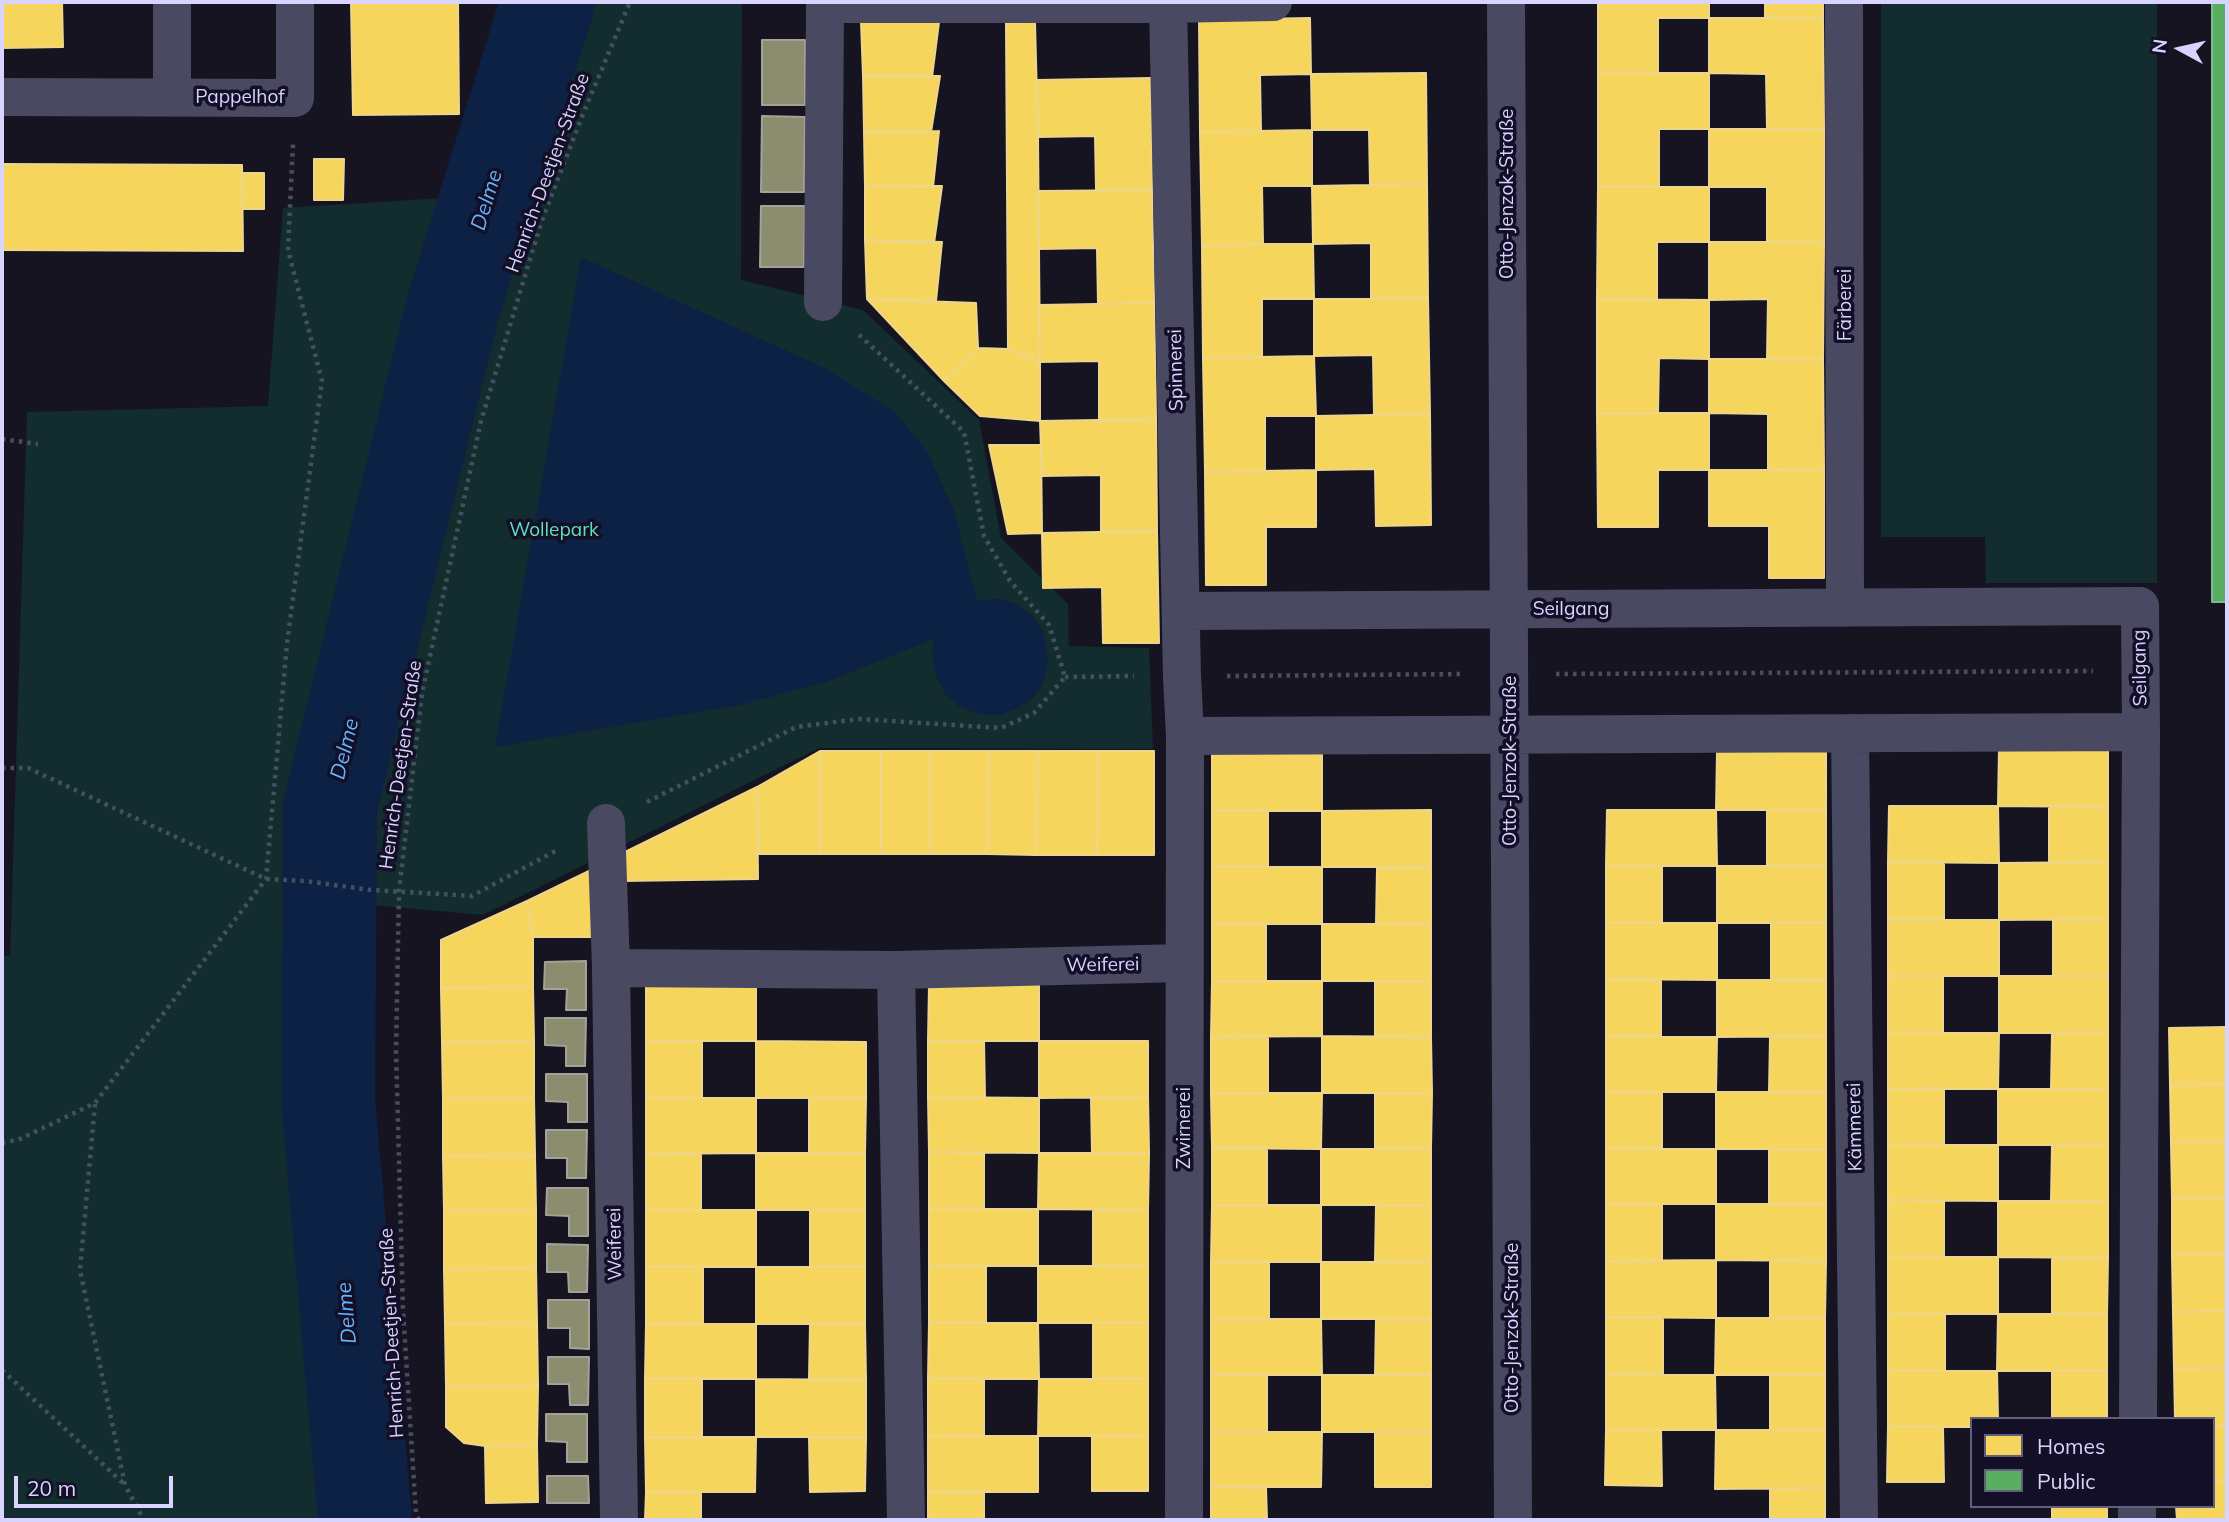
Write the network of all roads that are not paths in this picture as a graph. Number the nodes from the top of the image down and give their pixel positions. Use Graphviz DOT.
graph roads {
  1 [pos="172,2"];
  2 [pos="295,2"];
  3 [pos="1273,2"];
  4 [pos="1506,2"];
  5 [pos="1844,2"];
  6 [pos="824,3"];
  7 [pos="1168,4"];
  8 [pos="2,97"];
  9 [pos="172,97"];
  10 [pos="823,302"];
  11 [pos="1845,608"];
  12 [pos="1508,610"];
  13 [pos="1181,611"];
  14 [pos="2141,732"];
  15 [pos="1850,733"];
  16 [pos="1510,735"];
  17 [pos="1185,736"];
  18 [pos="606,823"];
  19 [pos="1184,963"];
  20 [pos="611,968"];
  21 [pos="896,970"];
  22 [pos="2138,1417"];
  23 [pos="619,1520"];
  24 [pos="906,1520"];
  25 [pos="1184,1520"];
  26 [pos="1513,1520"];
  27 [pos="1859,1520"];
  1 -- 9 [label="street, Pappelhof"];
  2 -- 9 [label="street, Pappelhof"];
  3 -- 7 [label="street"];
  4 -- 12 [label="street, Otto-Jenzok-Straße"];
  5 -- 11 [label="street, Färberei"];
  6 -- 7 [label="street"];
  6 -- 10 [label="street"];
  7 -- 13 [label="street, Spinnerei"];
  8 -- 9 [label="street, Pappelhof"];
  11 -- 12 [label="street, Seilgang"];
  11 -- 14 [label="street, Seilgang"];
  12 -- 13 [label="street, Seilgang"];
  12 -- 16 [label="street, Otto-Jenzok-Straße"];
  13 -- 17 [label="street, Spinnerei"];
  14 -- 15 [label="street, Seilgang"];
  14 -- 22 [label="street"];
  15 -- 16 [label="street, Seilgang"];
  15 -- 27 [label="street, Kämmerei"];
  16 -- 17 [label="street, Seilgang"];
  16 -- 26 [label="street, Otto-Jenzok-Straße"];
  17 -- 19 [label="street, Zwirnerei"];
  18 -- 20 [label="street, Weiferei"];
  19 -- 21 [label="street, Weiferei"];
  19 -- 25 [label="street, Zwirnerei"];
  20 -- 21 [label="street, Weiferei"];
  20 -- 23 [label="street, Weiferei"];
  21 -- 24 [label="street"];
}
